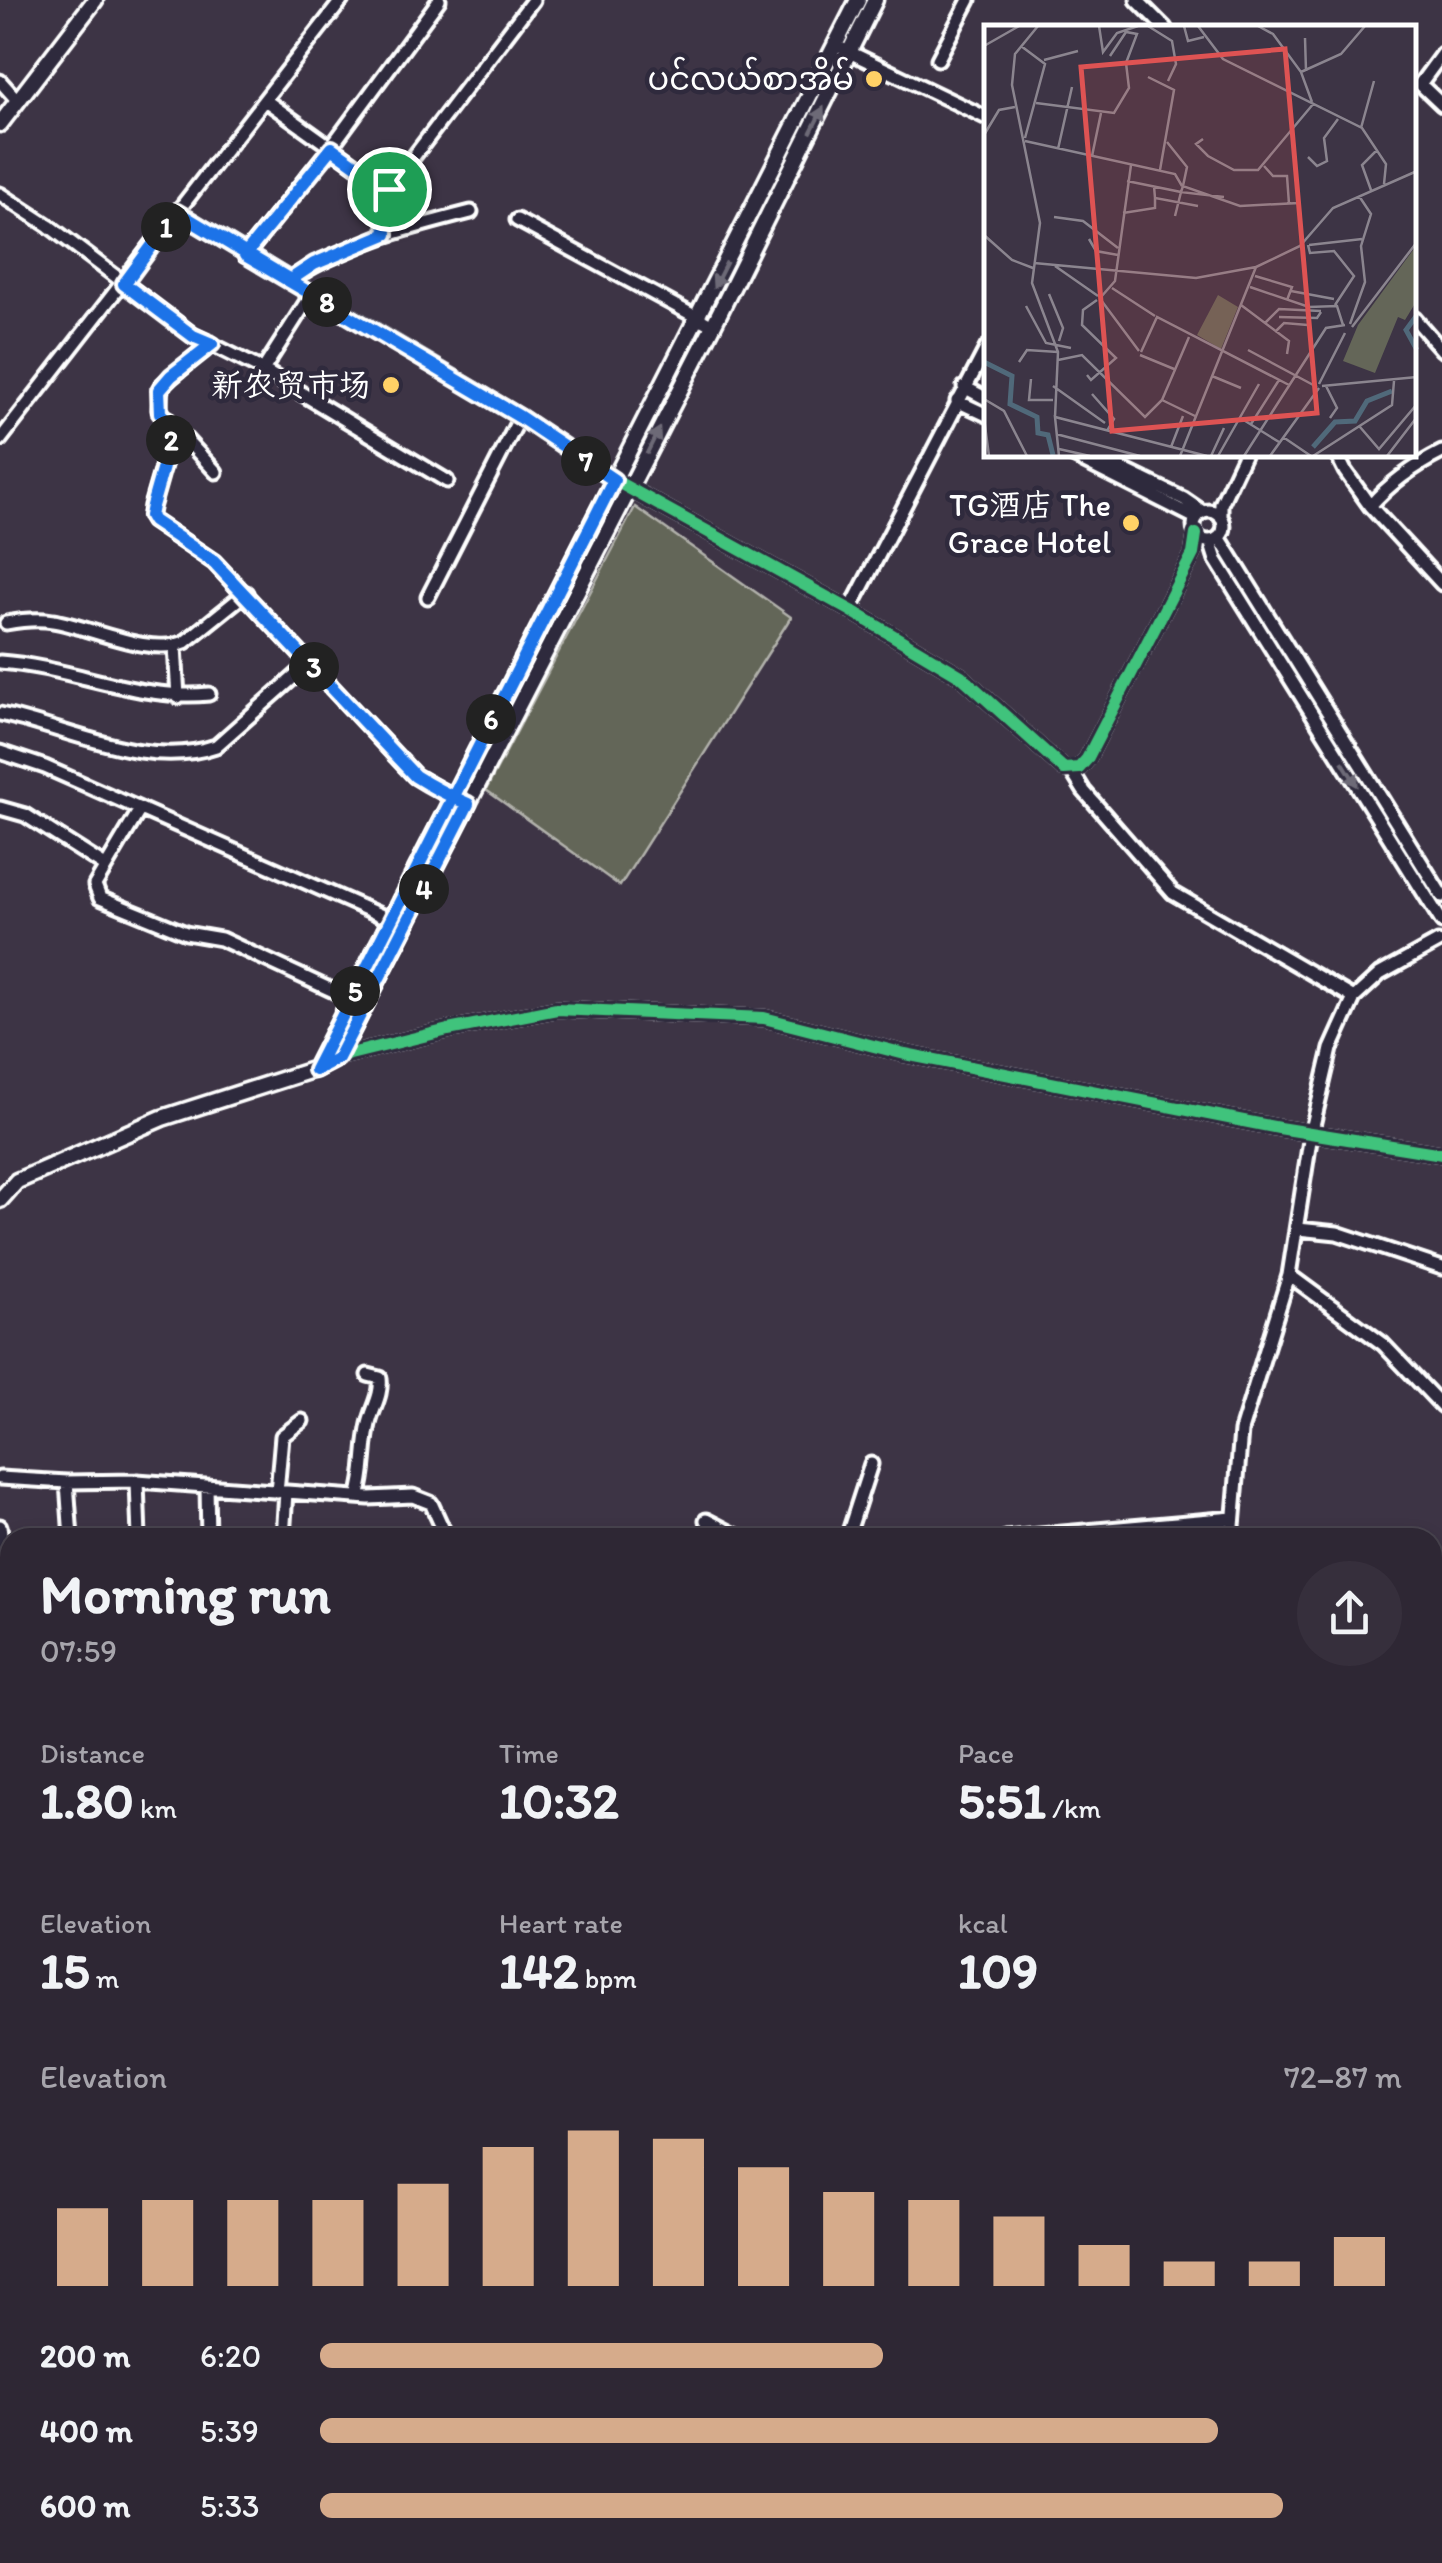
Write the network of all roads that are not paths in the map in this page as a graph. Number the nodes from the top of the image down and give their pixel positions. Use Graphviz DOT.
graph roads {
  1 [pos="96,0"];
  2 [pos="342,0"];
  3 [pos="439,0"];
  4 [pos="969,0"];
  5 [pos="1137,0"];
  6 [pos="867,1"];
  7 [pos="528,2"];
  8 [pos="1163,25"];
  9 [pos="835,45"];
  10 [pos="851,52"];
  11 [pos="1442,54"];
  12 [pos="938,59"];
  13 [pos="0,81"];
  14 [pos="1417,84"];
  15 [pos="265,100"];
  16 [pos="18,101"];
  17 [pos="1442,106"];
  18 [pos="984,117"];
  19 [pos="0,124"];
  20 [pos="332,148"];
  21 [pos="778,159"];
  22 [pos="792,169"];
  23 [pos="389,189"];
  24 [pos="0,194"];
  25 [pos="177,212"];
  26 [pos="470,212"];
  27 [pos="517,220"];
  28 [pos="386,234"];
  29 [pos="740,235"];
  30 [pos="754,244"];
  31 [pos="245,255"];
  32 [pos="290,280"];
  33 [pos="124,284"];
  34 [pos="312,292"];
  35 [pos="698,318"];
  36 [pos="1417,321"];
  37 [pos="713,326"];
  38 [pos="212,344"];
  39 [pos="1442,350"];
  40 [pos="984,352"];
  41 [pos="263,370"];
  42 [pos="964,387"];
  43 [pos="984,397"];
  44 [pos="958,401"];
  45 [pos="663,403"];
  46 [pos="984,414"];
  47 [pos="520,417"];
  48 [pos="174,428"];
  49 [pos="0,440"];
  50 [pos="1442,452"];
  51 [pos="1078,458"];
  52 [pos="1099,458"];
  53 [pos="1242,458"];
  54 [pos="1339,458"];
  55 [pos="216,472"];
  56 [pos="447,480"];
  57 [pos="614,480"];
  58 [pos="630,488"];
  59 [pos="1370,506"];
  60 [pos="1210,513"];
  61 [pos="1208,538"];
  62 [pos="1442,584"];
  63 [pos="246,592"];
  64 [pos="428,597"];
  65 [pos="548,608"];
  66 [pos="850,610"];
  67 [pos="564,616"];
  68 [pos="6,623"];
  69 [pos="175,646"];
  70 [pos="0,662"];
  71 [pos="311,662"];
  72 [pos="210,694"];
  73 [pos="178,697"];
  74 [pos="500,702"];
  75 [pos="516,710"];
  76 [pos="0,714"];
  77 [pos="0,752"];
  78 [pos="1071,770"];
  79 [pos="452,796"];
  80 [pos="468,804"];
  81 [pos="0,808"];
  82 [pos="139,811"];
  83 [pos="1388,822"];
  84 [pos="105,866"];
  85 [pos="1442,896"];
  86 [pos="389,919"];
  87 [pos="1442,922"];
  88 [pos="1440,945"];
  89 [pos="1354,998"];
  90 [pos="351,999"];
  91 [pos="338,1058"];
  92 [pos="315,1070"];
  93 [pos="1311,1134"];
  94 [pos="1442,1154"];
  95 [pos="2,1195"];
  96 [pos="1298,1230"];
  97 [pos="1442,1268"];
  98 [pos="1289,1275"];
  99 [pos="368,1375"];
  100 [pos="1442,1406"];
  101 [pos="302,1421"];
  102 [pos="871,1464"];
  103 [pos="0,1478"];
  104 [pos="137,1481"];
  105 [pos="68,1482"];
  106 [pos="207,1487"];
  107 [pos="282,1492"];
  108 [pos="358,1497"];
  109 [pos="1234,1518"];
  110 [pos="706,1520"];
  111 [pos="70,1528"];
  112 [pos="139,1528"];
  113 [pos="208,1528"];
  114 [pos="283,1528"];
  115 [pos="443,1528"];
  116 [pos="722,1528"];
  117 [pos="850,1528"];
  118 [pos="1120,1528"];
  119 [pos="1233,1528"];
  1 -- 16 [label="main road"];
  2 -- 15 [label="street"];
  3 -- 20 [label="street"];
  4 -- 12 [label="street"];
  5 -- 8 [label="street"];
  6 -- 9 [label="main road"];
  6 -- 10 [label="main road"];
  7 -- 23 [label="street"];
  9 -- 10 [label="street"];
  9 -- 21 [label="main road"];
  10 -- 18 [label="street"];
  22 -- 10 [label="main road, one-way"];
  11 -- 14 [label="street"];
  13 -- 16 [label="street"];
  14 -- 17 [label="street"];
  15 -- 20 [label="street"];
  15 -- 25 [label="street"];
  16 -- 19 [label="main road"];
  20 -- 23 [label="street"];
  20 -- 31 [label="street"];
  21 -- 22 [label="main road"];
  21 -- 29 [label="main road"];
  22 -- 30 [label="main road"];
  23 -- 28 [label="street"];
  24 -- 33 [label="street"];
  25 -- 31 [label="street"];
  25 -- 33 [label="street"];
  26 -- 28 [label="street"];
  27 -- 35 [label="street"];
  28 -- 32 [label="street"];
  29 -- 30 [label="main road"];
  29 -- 35 [label="main road, one-way"];
  30 -- 37 [label="main road"];
  31 -- 32 [label="street"];
  32 -- 34 [label="street"];
  33 -- 38 [label="street"];
  33 -- 49 [label="street"];
  34 -- 41 [label="street"];
  34 -- 47 [label="street"];
  35 -- 37 [label="street"];
  35 -- 45 [label="main road"];
  36 -- 39 [label="street"];
  37 -- 45 [label="main road"];
  38 -- 41 [label="street"];
  38 -- 48 [label="street"];
  40 -- 42 [label="street"];
  41 -- 56 [label="street"];
  42 -- 43 [label="street"];
  42 -- 44 [label="street"];
  44 -- 46 [label="street"];
  44 -- 66 [label="street"];
  45 -- 57 [label="main road"];
  58 -- 45 [label="main road, one-way"];
  47 -- 57 [label="street"];
  47 -- 64 [label="street"];
  48 -- 55 [label="street"];
  48 -- 63 [label="street"];
  50 -- 59 [label="street"];
  51 -- 60 [label="street"];
  52 -- 60 [label="street"];
  53 -- 60 [label="street"];
  54 -- 59 [label="street"];
  57 -- 58 [label="street"];
  57 -- 65 [label="main road"];
  58 -- 66 [label="street"];
  58 -- 67 [label="main road"];
  59 -- 62 [label="street"];
  60 -- 61 [label="street"];
  60 -- 61 [label="street"];
  61 -- 78 [label="street"];
  61 -- 83 [label="street"];
  63 -- 69 [label="street"];
  63 -- 71 [label="street"];
  65 -- 67 [label="main road"];
  65 -- 74 [label="main road"];
  66 -- 78 [label="street"];
  67 -- 75 [label="main road"];
  68 -- 69 [label="street"];
  69 -- 73 [label="street"];
  70 -- 73 [label="street"];
  71 -- 76 [label="street"];
  71 -- 79 [label="street"];
  72 -- 73 [label="street"];
  74 -- 75 [label="main road"];
  74 -- 79 [label="main road"];
  75 -- 80 [label="main road"];
  77 -- 82 [label="street"];
  78 -- 89 [label="street"];
  79 -- 80 [label="street"];
  79 -- 86 [label="main road"];
  80 -- 91 [label="main road"];
  81 -- 84 [label="street"];
  82 -- 84 [label="street"];
  82 -- 86 [label="street"];
  83 -- 85 [label="street"];
  83 -- 87 [label="street"];
  84 -- 90 [label="street"];
  86 -- 90 [label="main road"];
  87 -- 88 [label="street"];
  88 -- 89 [label="street"];
  89 -- 93 [label="street"];
  90 -- 92 [label="main road"];
  91 -- 92 [label="main road"];
  91 -- 93 [label="street"];
  92 -- 95 [label="main road"];
  93 -- 94 [label="street"];
  93 -- 96 [label="street"];
  96 -- 97 [label="street"];
  96 -- 98 [label="street"];
  98 -- 100 [label="street"];
  98 -- 109 [label="street"];
  99 -- 108 [label="street"];
  101 -- 107 [label="street"];
  102 -- 117 [label="street"];
  103 -- 105 [label="street"];
  104 -- 105 [label="street"];
  104 -- 106 [label="street"];
  104 -- 112 [label="street"];
  105 -- 111 [label="street"];
  106 -- 107 [label="street"];
  106 -- 113 [label="street"];
  107 -- 108 [label="street"];
  107 -- 114 [label="street"];
  108 -- 115 [label="street"];
  109 -- 118 [label="street"];
  109 -- 119 [label="street"];
  110 -- 116 [label="street"];
}
